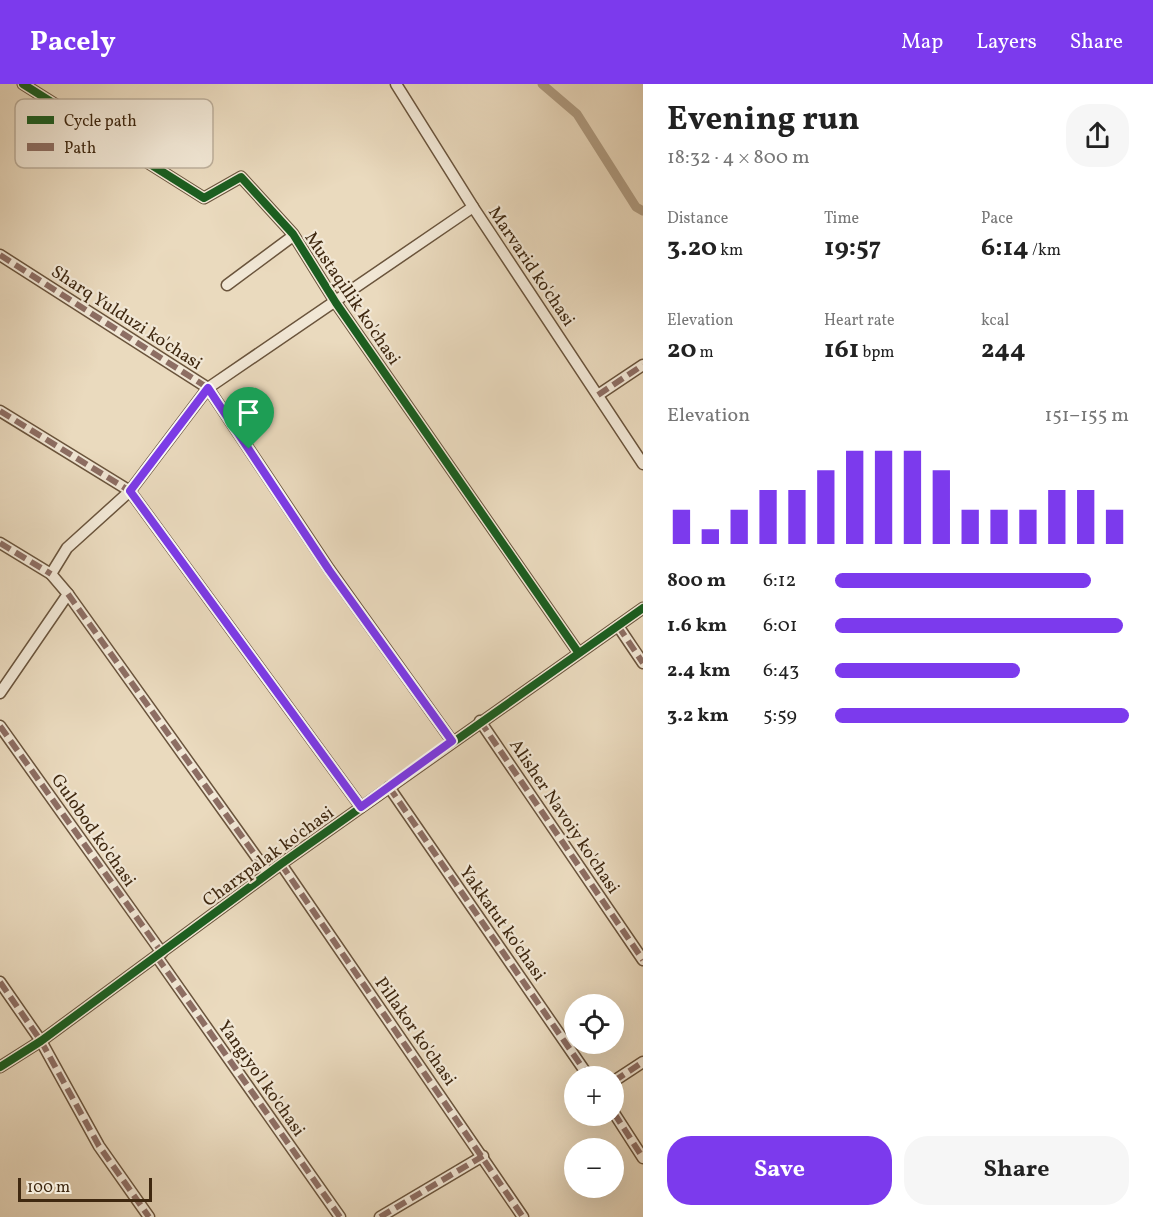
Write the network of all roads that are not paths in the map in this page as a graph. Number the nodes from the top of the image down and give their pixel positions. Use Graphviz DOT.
graph roads {
  1 [pos="23,84"];
  2 [pos="396,84"];
  3 [pos="47,99"];
  4 [pos="156,168"];
  5 [pos="473,207"];
  6 [pos="293,236"];
  7 [pos="0,255"];
  8 [pos="227,285"];
  9 [pos="336,303"];
  10 [pos="643,365"];
  11 [pos="208,388"];
  12 [pos="598,396"];
  13 [pos="0,411"];
  14 [pos="643,464"];
  15 [pos="130,491"];
  16 [pos="0,543"];
  17 [pos="51,574"];
  18 [pos="68,594"];
  19 [pos="643,608"];
  20 [pos="618,626"];
  21 [pos="578,652"];
  22 [pos="643,663"];
  23 [pos="0,693"];
  24 [pos="480,721"];
  25 [pos="0,726"];
  26 [pos="452,741"];
  27 [pos="389,787"];
  28 [pos="361,807"];
  29 [pos="281,864"];
  30 [pos="268,873"];
  31 [pos="160,955"];
  32 [pos="643,960"];
  33 [pos="0,982"];
  34 [pos="41,1041"];
  35 [pos="643,1062"];
  36 [pos="581,1066"];
  37 [pos="0,1067"];
  38 [pos="624,1075"];
  39 [pos="622,1126"];
  40 [pos="483,1156"];
  41 [pos="643,1158"];
  42 [pos="149,1217"];
  43 [pos="340,1217"];
  44 [pos="381,1217"];
  45 [pos="523,1217"];
  1 -- 3 [label="street, Mustaqillik ko'chasi"];
  2 -- 5 [label="street, Marvarid ko'chasi"];
  4 -- 6 [label="street, Mustaqillik ko'chasi"];
  5 -- 9 [label="street"];
  5 -- 12 [label="street, Marvarid ko'chasi"];
  6 -- 8 [label="street"];
  6 -- 9 [label="street, Mustaqillik ko'chasi"];
  7 -- 11 [label="street, Sharq Yulduzi ko'chasi"];
  9 -- 11 [label="street"];
  9 -- 21 [label="street, Mustaqillik ko'chasi"];
  10 -- 12 [label="street"];
  11 -- 15 [label="street"];
  11 -- 26 [label="street, Sharq Yulduzi ko'chasi"];
  12 -- 14 [label="street, Marvarid ko'chasi"];
  13 -- 15 [label="street"];
  15 -- 17 [label="street"];
  15 -- 28 [label="street"];
  16 -- 17 [label="street"];
  17 -- 18 [label="street"];
  18 -- 23 [label="street"];
  18 -- 30 [label="street"];
  19 -- 20 [label="street, Charxpalak ko'chasi"];
  20 -- 21 [label="street, Charxpalak ko'chasi"];
  20 -- 22 [label="street"];
  21 -- 24 [label="street, Charxpalak ko'chasi"];
  24 -- 26 [label="street, Charxpalak ko'chasi"];
  24 -- 32 [label="street, Alisher Navoiy ko'chasi"];
  25 -- 31 [label="street, Gulobod ko'chasi"];
  26 -- 27 [label="street, Charxpalak ko'chasi"];
  27 -- 28 [label="street, Charxpalak ko'chasi"];
  27 -- 36 [label="street, Yakkatut ko'chasi"];
  28 -- 29 [label="street, Charxpalak ko'chasi"];
  29 -- 30 [label="street, Charxpalak ko'chasi"];
  29 -- 40 [label="street, Pillakor ko'chasi"];
  30 -- 31 [label="street, Charxpalak ko'chasi"];
  31 -- 34 [label="street, Charxpalak ko'chasi"];
  31 -- 43 [label="street, Yangiyo'l ko'chasi"];
  33 -- 34 [label="street"];
  34 -- 37 [label="street, Charxpalak ko'chasi"];
  34 -- 42 [label="street"];
  35 -- 38 [label="street"];
  39 -- 41 [label="street"];
  40 -- 44 [label="street"];
  40 -- 45 [label="street, Pillakor ko'chasi"];
}
